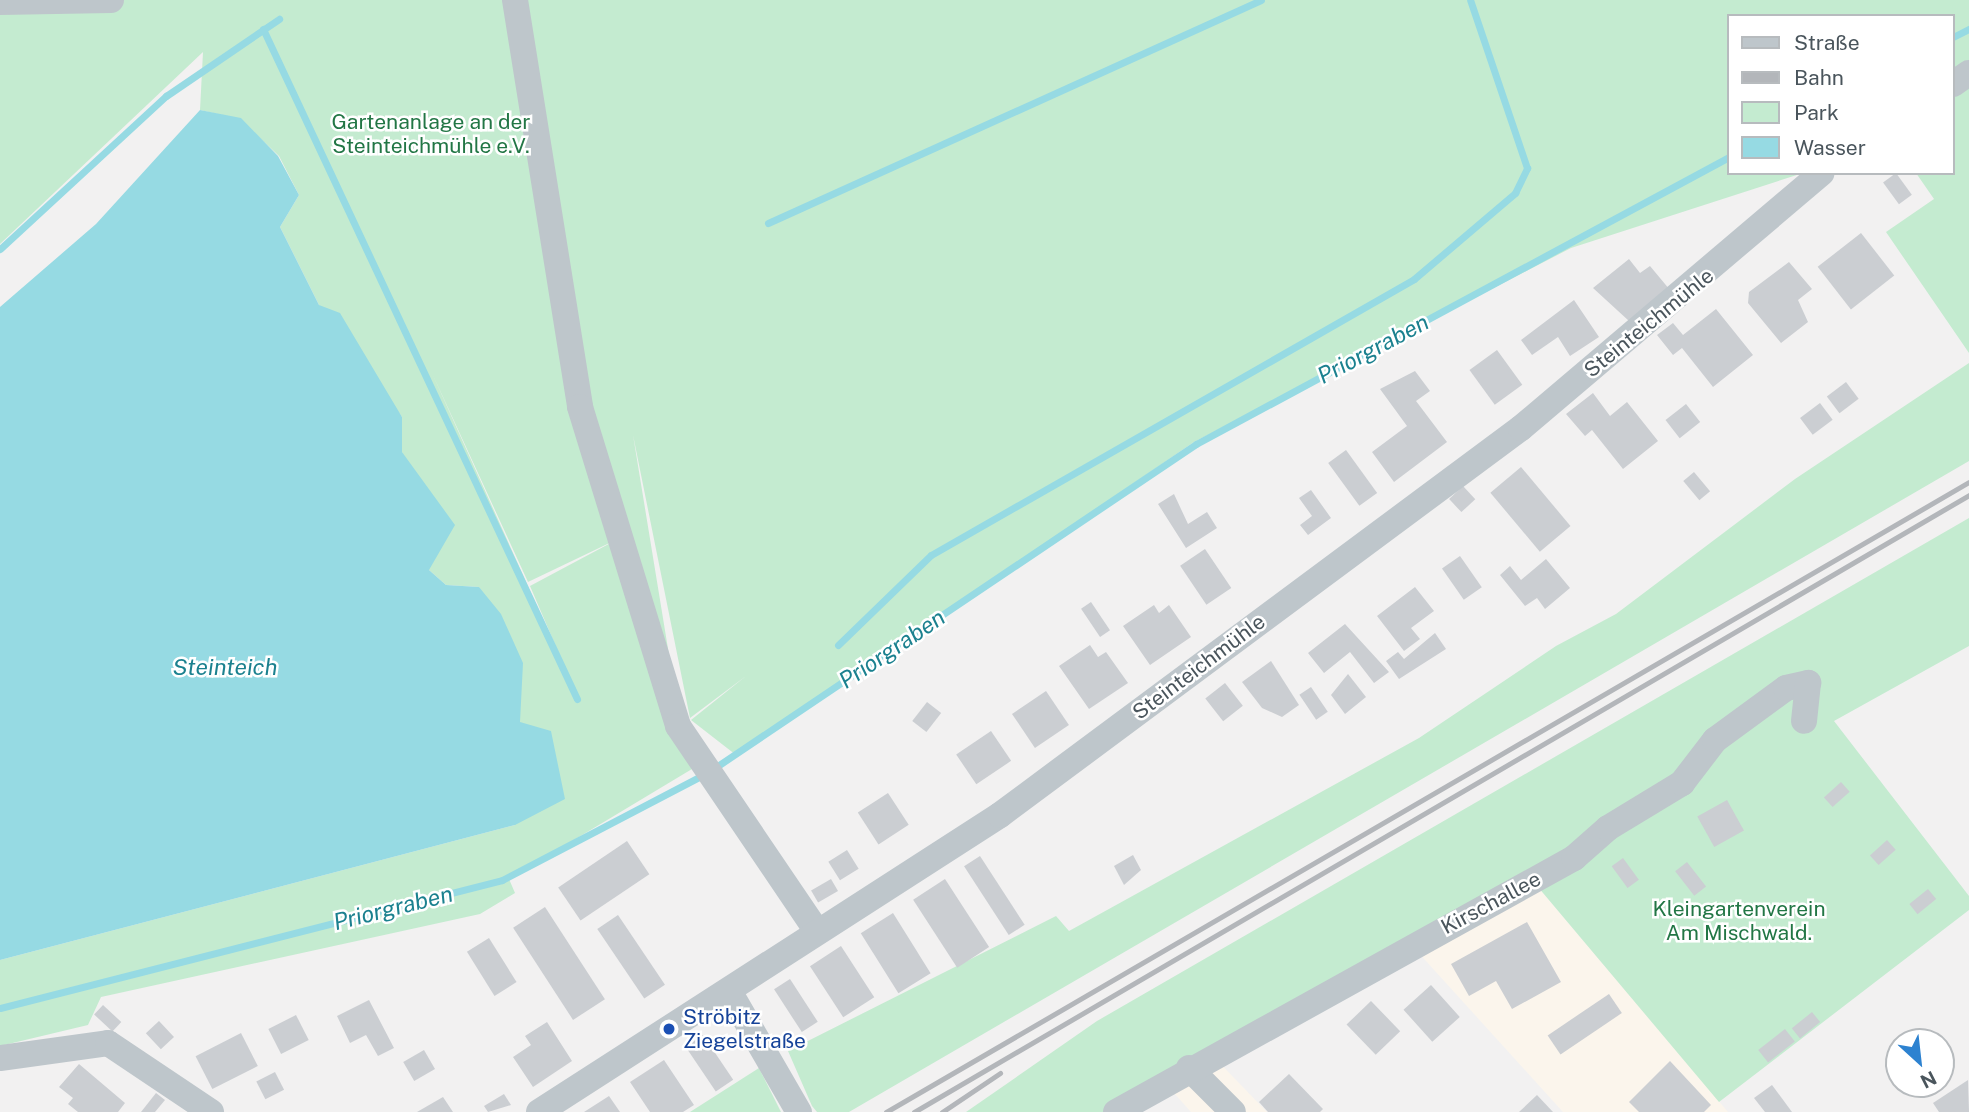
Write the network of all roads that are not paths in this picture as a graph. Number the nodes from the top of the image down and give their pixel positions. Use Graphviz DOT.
graph roads {
  1 [pos="111,0"];
  2 [pos="515,0"];
  3 [pos="0,2"];
  4 [pos="1820,175"];
  5 [pos="1804,721"];
  6 [pos="817,931"];
  7 [pos="729,991"];
  8 [pos="0,1058"];
  9 [pos="1189,1068"];
  10 [pos="211,1112"];
  11 [pos="539,1112"];
  12 [pos="799,1112"];
  13 [pos="1116,1112"];
  14 [pos="1233,1112"];
  1 -- 3 [label="street"];
  2 -- 6 [label="street"];
  4 -- 6 [label="street, Steinteichmühle"];
  5 -- 9 [label="street, Kirschallee"];
  6 -- 7 [label="street, Steinteichmühle"];
  7 -- 11 [label="street, Steinteichmühle"];
  7 -- 12 [label="street"];
  8 -- 10 [label="street"];
  9 -- 13 [label="street, Kirschallee"];
  9 -- 14 [label="street"];
}
